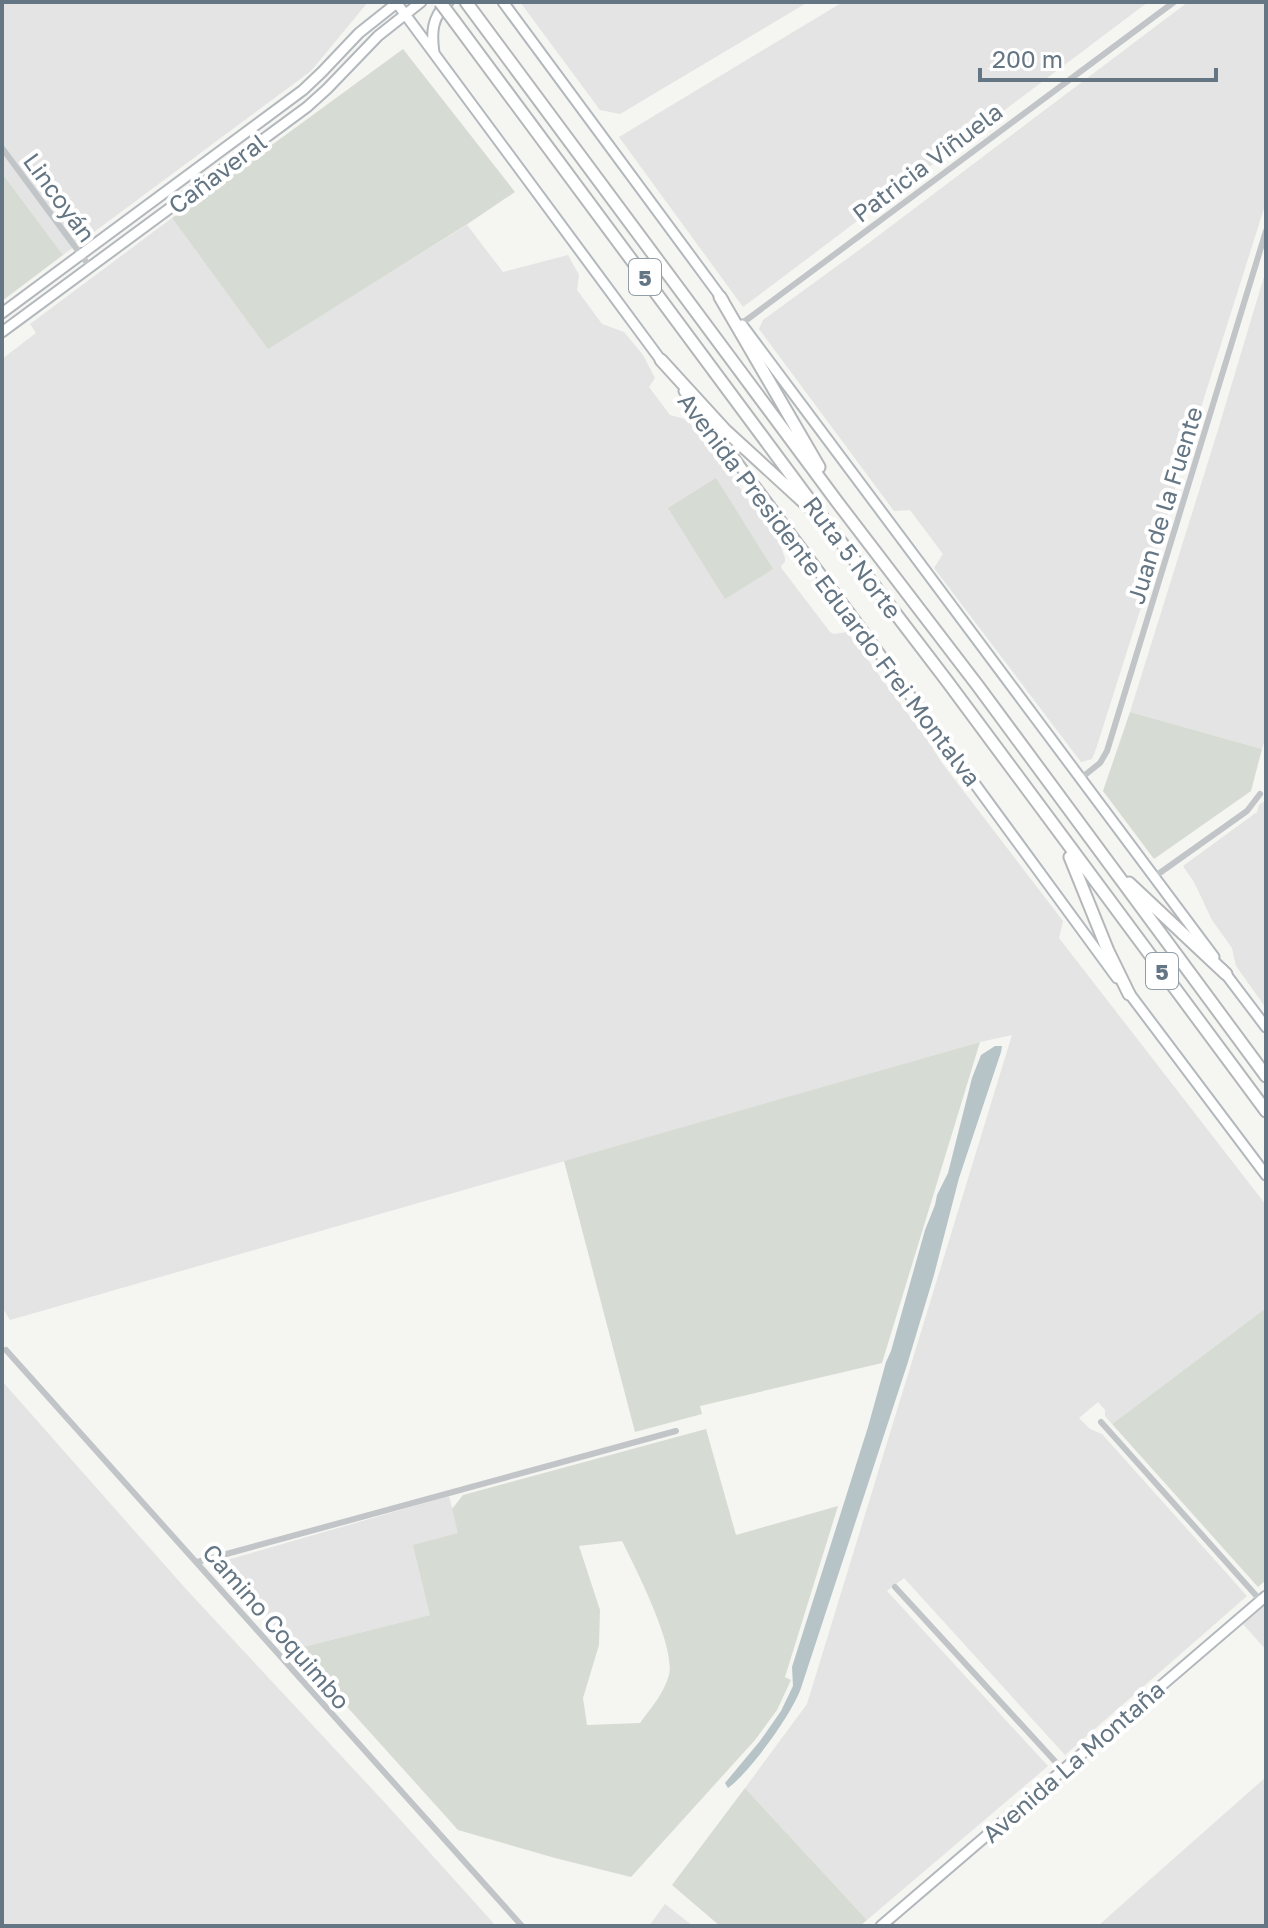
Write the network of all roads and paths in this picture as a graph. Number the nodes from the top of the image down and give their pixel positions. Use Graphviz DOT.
graph roads {
  1 [pos="397,2"];
  2 [pos="421,2"];
  3 [pos="440,2"];
  4 [pos="448,2"];
  5 [pos="1174,2"];
  6 [pos="503,3"];
  7 [pos="469,6"];
  8 [pos="405,14"];
  9 [pos="434,55"];
  10 [pos="2,148"];
  11 [pos="1266,231"];
  12 [pos="80,254"];
  13 [pos="90,267"];
  14 [pos="720,297"];
  15 [pos="2,313"];
  16 [pos="741,324"];
  17 [pos="2,332"];
  18 [pos="661,360"];
  19 [pos="838,503"];
  20 [pos="834,533"];
  21 [pos="1080,779"];
  22 [pos="1260,794"];
  23 [pos="1058,831"];
  24 [pos="1113,870"];
  25 [pos="1154,877"];
  26 [pos="1226,974"];
  27 [pos="1129,994"];
  28 [pos="1266,1027"];
  29 [pos="1266,1076"];
  30 [pos="1266,1111"];
  31 [pos="1266,1175"];
  32 [pos="6,1350"];
  33 [pos="1101,1422"];
  34 [pos="676,1431"];
  35 [pos="197,1562"];
  36 [pos="895,1587"];
  37 [pos="1263,1598"];
  38 [pos="1063,1770"];
  39 [pos="522,1926"];
  40 [pos="881,1926"];
  1 -- 8 [label="main road, Avenida Presidente Eduardo Frei Montalva"];
  1 -- 12 [label="main road, Cañaveral"];
  2 -- 8 [label="main road, Cañaveral"];
  3 -- 20 [label="highway, Ruta 5 Norte / 5, bridge"];
  4 -- 9 [label="main road"];
  5 -- 16 [label="street, Patricia Viñuela"];
  6 -- 14 [label="main road"];
  7 -- 19 [label="highway, Ruta 5 Norte / 5"];
  8 -- 9 [label="main road, Avenida Presidente Eduardo Frei Montalva"];
  8 -- 13 [label="main road, Cañaveral"];
  9 -- 18 [label="main road, Avenida Presidente Eduardo Frei Montalva"];
  10 -- 12 [label="street, Lincoyán"];
  11 -- 21 [label="street, Juan de la Fuente"];
  12 -- 13 [label="street, Lincoyán"];
  12 -- 15 [label="main road, Cañaveral"];
  13 -- 17 [label="main road, Cañaveral"];
  14 -- 16 [label="main road"];
  14 -- 19 [label="highway"];
  16 -- 21 [label="main road"];
  18 -- 20 [label="highway"];
  18 -- 27 [label="main road, Avenida Presidente Eduardo Frei Montalva"];
  19 -- 24 [label="highway, Ruta 5 Norte / 5"];
  20 -- 23 [label="highway, Ruta 5 Norte / 5"];
  21 -- 25 [label="main road"];
  22 -- 25 [label="street"];
  23 -- 27 [label="highway"];
  23 -- 30 [label="highway, Ruta 5 Norte / 5"];
  24 -- 26 [label="highway"];
  24 -- 29 [label="highway, Ruta 5 Norte / 5"];
  25 -- 26 [label="main road"];
  26 -- 28 [label="main road"];
  27 -- 31 [label="main road, Avenida Presidente Eduardo Frei Montalva"];
  32 -- 35 [label="street, Camino Coquimbo"];
  33 -- 37 [label="street"];
  34 -- 35 [label="street"];
  35 -- 39 [label="street, Camino Coquimbo"];
  36 -- 38 [label="street"];
  37 -- 38 [label="main road, Avenida La Montaña"];
  38 -- 40 [label="main road, Avenida La Montaña"];
}
